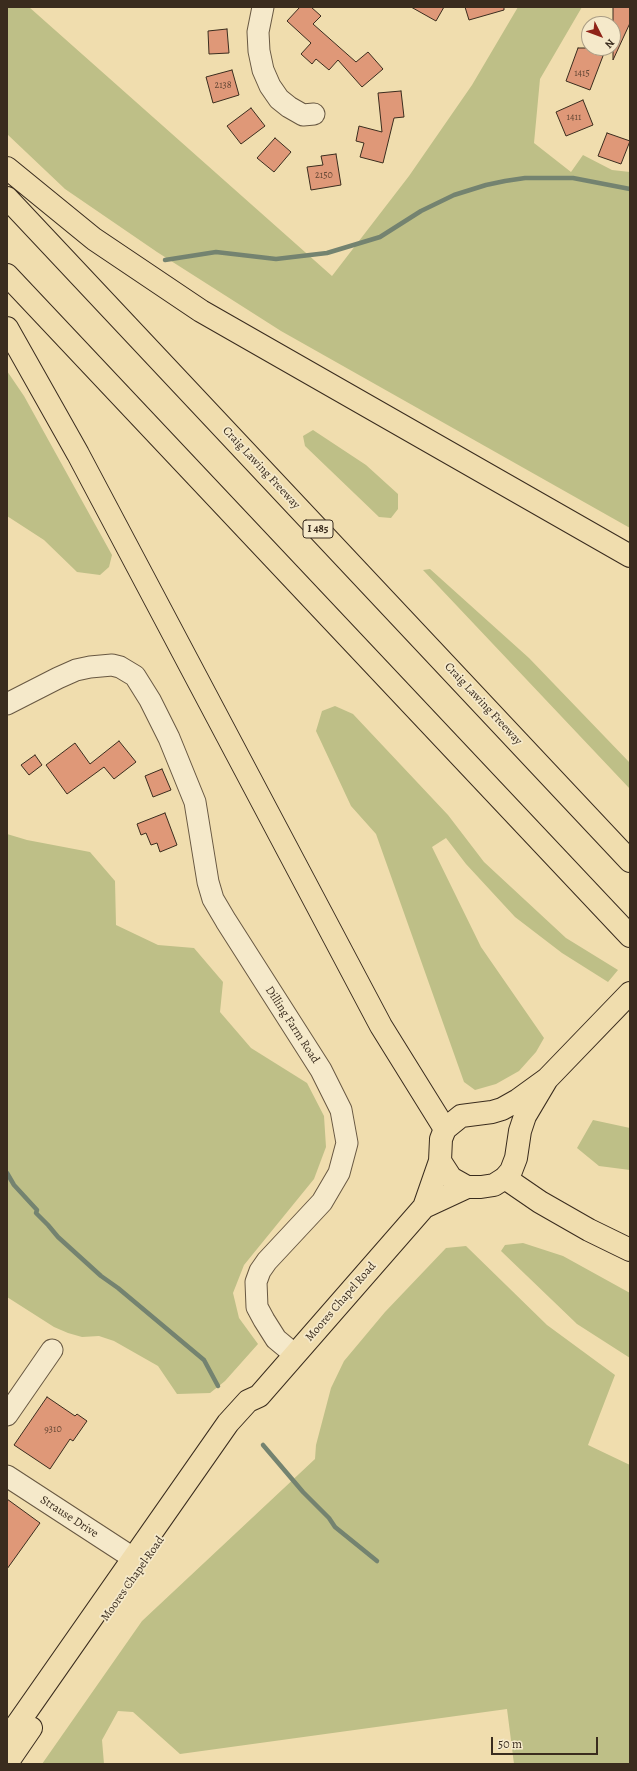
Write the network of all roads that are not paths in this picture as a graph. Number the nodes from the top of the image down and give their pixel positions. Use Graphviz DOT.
graph roads {
  1 [pos="263,7"];
  2 [pos="314,114"];
  3 [pos="7,168"];
  4 [pos="7,198"];
  5 [pos="7,274"];
  6 [pos="7,328"];
  7 [pos="630,556"];
  8 [pos="7,704"];
  9 [pos="630,861"];
  10 [pos="630,936"];
  11 [pos="628,995"];
  12 [pos="547,1079"];
  13 [pos="445,1130"];
  14 [pos="440,1160"];
  15 [pos="505,1178"];
  16 [pos="468,1187"];
  17 [pos="424,1207"];
  18 [pos="630,1250"];
  19 [pos="52,1350"];
  20 [pos="294,1354"];
  21 [pos="259,1396"];
  22 [pos="7,1415"];
  23 [pos="7,1476"];
  24 [pos="133,1558"];
  25 [pos="7,1739"];
  26 [pos="7,1764"];
  1 -- 2 [label="street"];
  3 -- 7 [label="main road"];
  4 -- 9 [label="main road, Craig Lawing Freeway / I 485"];
  5 -- 10 [label="main road"];
  6 -- 13 [label="main road"];
  8 -- 20 [label="street, Dilling Farm Road"];
  11 -- 12 [label="main road"];
  12 -- 13 [label="main road"];
  12 -- 15 [label="main road"];
  13 -- 14 [label="main road, Moores Chapel Road"];
  14 -- 16 [label="main road"];
  14 -- 17 [label="main road, Moores Chapel Road"];
  15 -- 16 [label="main road, Moores Chapel Road"];
  15 -- 18 [label="main road"];
  16 -- 17 [label="main road, Moores Chapel Road"];
  17 -- 20 [label="main road, Moores Chapel Road"];
  19 -- 22 [label="street"];
  20 -- 21 [label="main road, Moores Chapel Road"];
  21 -- 24 [label="main road, Moores Chapel Road"];
  21 -- 26 [label="main road, Moores Chapel Road"];
  23 -- 24 [label="street, Strause Drive"];
  24 -- 25 [label="main road, Moores Chapel Road"];
}
